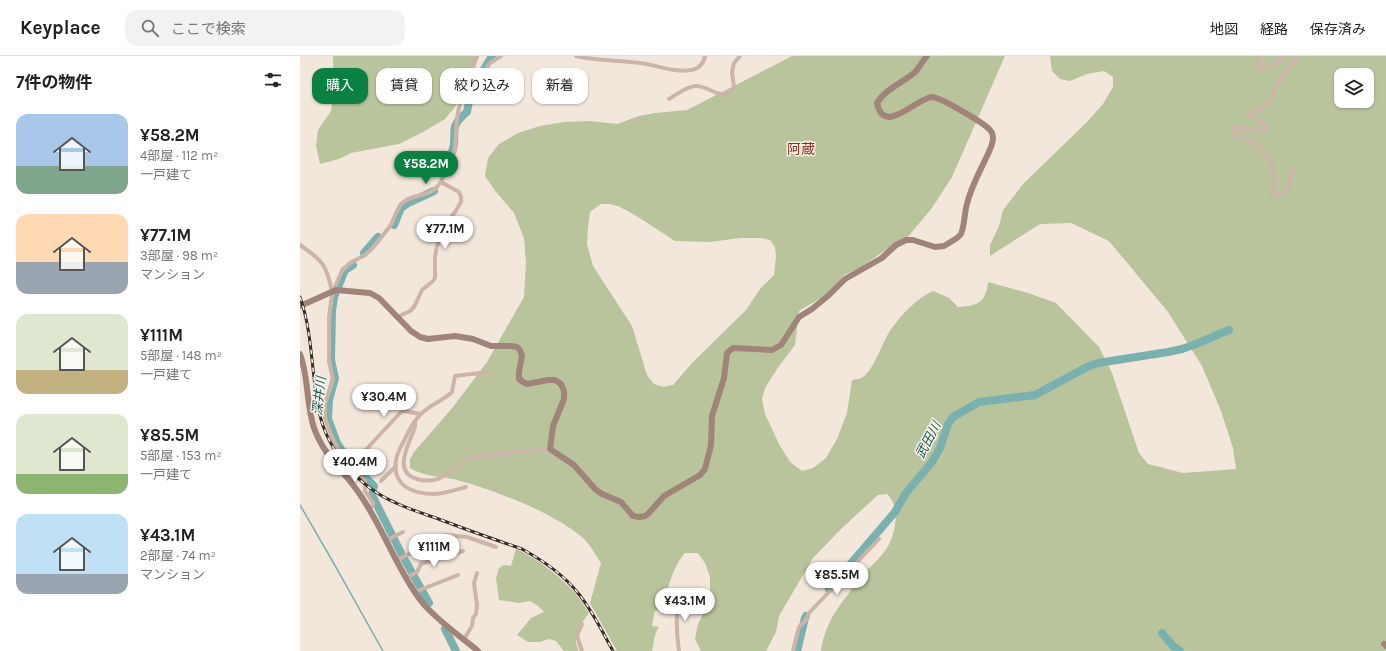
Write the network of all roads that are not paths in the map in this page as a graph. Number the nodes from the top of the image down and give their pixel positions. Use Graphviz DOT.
graph roads {
  1 [pos="478,56"];
  2 [pos="501,56"];
  3 [pos="576,56"];
  4 [pos="705,56"];
  5 [pos="740,56"];
  6 [pos="927,56"];
  7 [pos="1260,56"];
  8 [pos="1283,56"];
  9 [pos="1298,56"];
  10 [pos="471,68"];
  11 [pos="487,68"];
  12 [pos="669,98"];
  13 [pos="460,104"];
  14 [pos="1294,167"];
  15 [pos="441,182"];
  16 [pos="300,245"];
  17 [pos="335,291"];
  18 [pos="300,306"];
  19 [pos="397,318"];
  20 [pos="300,354"];
  21 [pos="488,372"];
  22 [pos="420,414"];
  23 [pos="416,420"];
  24 [pos="550,450"];
  25 [pos="396,465"];
  26 [pos="355,467"];
  27 [pos="381,481"];
  28 [pos="466,487"];
  29 [pos="369,508"];
  30 [pos="403,532"];
  31 [pos="879,539"];
  32 [pos="387,540"];
  33 [pos="496,547"];
  34 [pos="463,551"];
  35 [pos="397,560"];
  36 [pos="477,573"];
  37 [pos="458,575"];
  38 [pos="406,578"];
  39 [pos="415,592"];
  40 [pos="682,592"];
  41 [pos="582,624"];
  42 [pos="464,639"];
  43 [pos="478,651"];
  44 [pos="582,651"];
  45 [pos="679,651"];
  46 [pos="793,651"];
  1 -- 10 [label="street"];
  2 -- 11 [label="street"];
  3 -- 4 [label="street"];
  5 -- 12 [label="street"];
  6 -- 24 [label="street"];
  7 -- 8 [label="street"];
  9 -- 14 [label="street"];
  13 -- 15 [label="street"];
  15 -- 17 [label="street"];
  15 -- 19 [label="street"];
  16 -- 17 [label="street"];
  17 -- 18 [label="street"];
  17 -- 19 [label="street"];
  17 -- 26 [label="street"];
  19 -- 24 [label="street"];
  20 -- 29 [label="street"];
  21 -- 22 [label="street"];
  22 -- 23 [label="street"];
  22 -- 26 [label="street"];
  23 -- 24 [label="street"];
  23 -- 25 [label="street"];
  25 -- 27 [label="street"];
  25 -- 28 [label="street"];
  26 -- 29 [label="street"];
  29 -- 32 [label="street"];
  30 -- 32 [label="street"];
  31 -- 46 [label="street"];
  32 -- 35 [label="street"];
  33 -- 35 [label="street"];
  34 -- 38 [label="street"];
  35 -- 38 [label="street"];
  36 -- 42 [label="street"];
  37 -- 39 [label="street"];
  38 -- 39 [label="street"];
  39 -- 42 [label="street"];
  40 -- 45 [label="street"];
  41 -- 44 [label="street"];
  42 -- 43 [label="street"];
}
